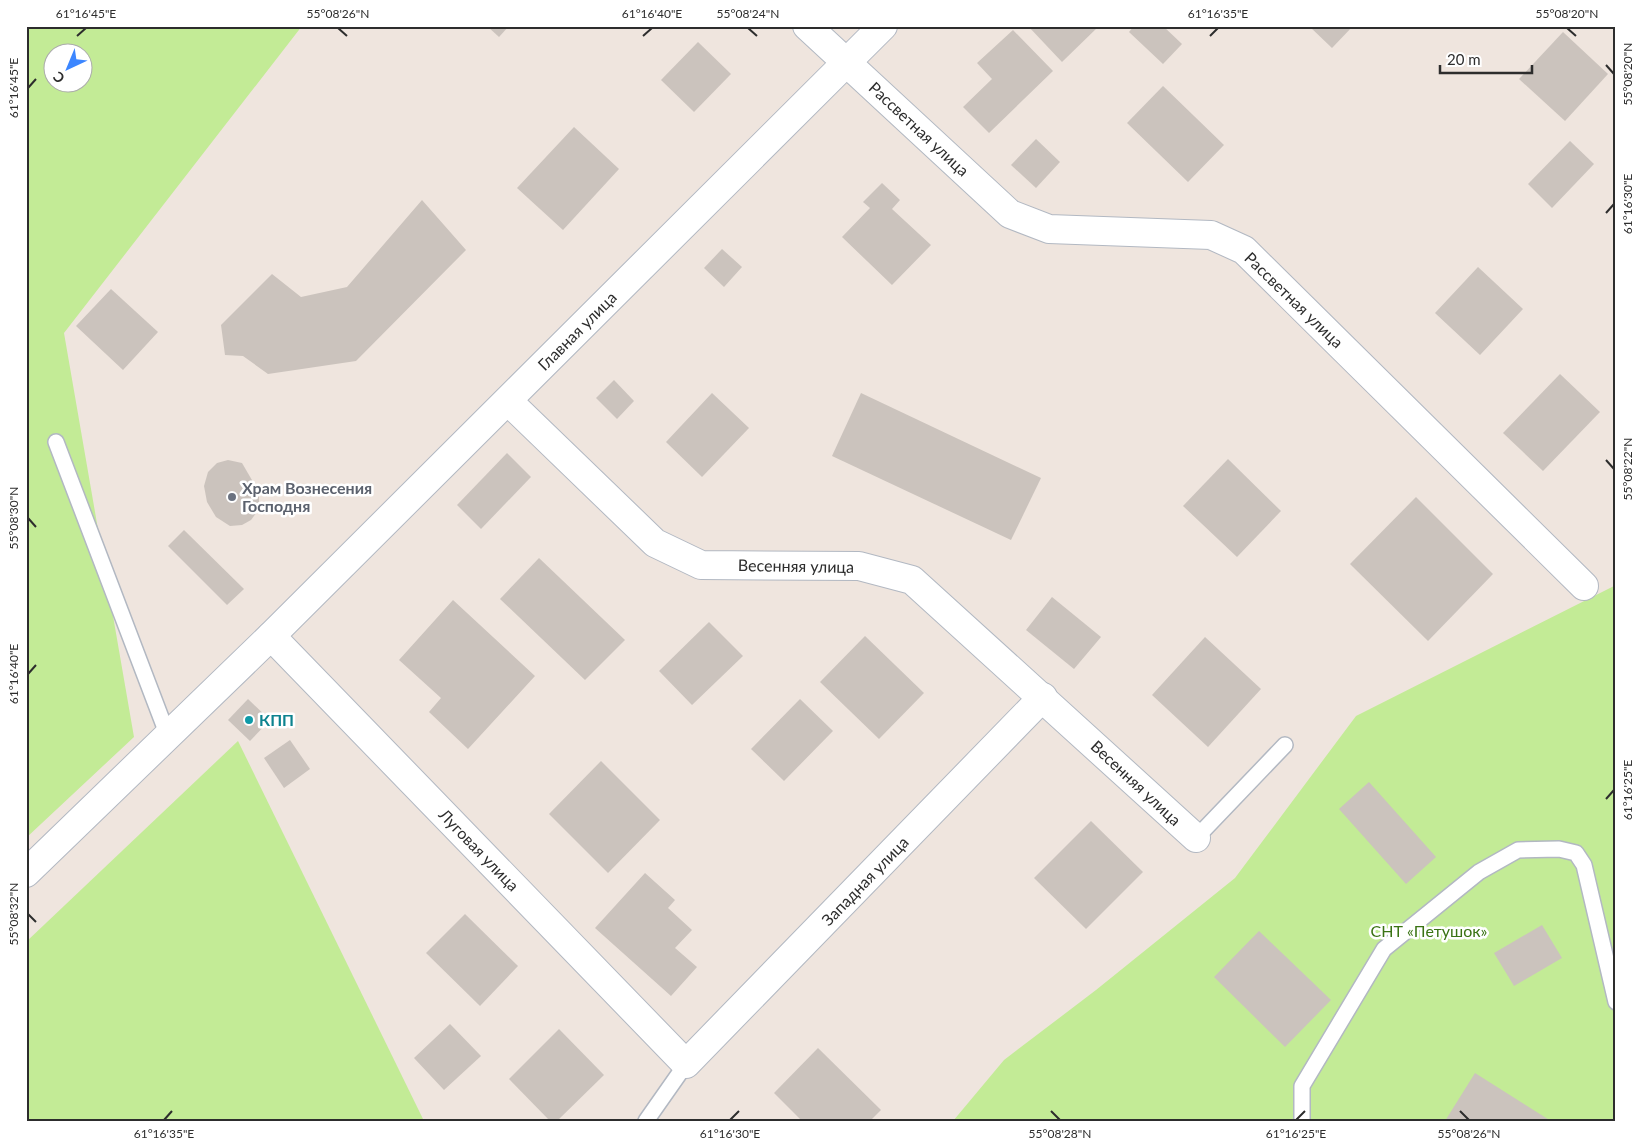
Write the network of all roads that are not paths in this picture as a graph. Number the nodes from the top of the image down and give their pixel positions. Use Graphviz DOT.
graph roads {
  1 [pos="808,26"];
  2 [pos="883,26"];
  3 [pos="847,62"];
  4 [pos="508,401"];
  5 [pos="56,442"];
  6 [pos="1584,586"];
  7 [pos="271,636"];
  8 [pos="1044,697"];
  9 [pos="168,736"];
  10 [pos="1285,745"];
  11 [pos="1196,838"];
  12 [pos="26,873"];
  13 [pos="1616,1002"];
  14 [pos="686,1064"];
  15 [pos="646,1121"];
  16 [pos="1302,1121"];
  1 -- 3 [label="street, Рассветная улица"];
  2 -- 3 [label="street, Главная улица"];
  3 -- 4 [label="street, Главная улица"];
  3 -- 6 [label="street, Рассветная улица"];
  4 -- 7 [label="street, Главная улица"];
  4 -- 8 [label="street, Весенняя улица"];
  5 -- 9 [label="lane"];
  7 -- 9 [label="street, Главная улица"];
  7 -- 14 [label="street, Луговая улица"];
  8 -- 11 [label="street, Весенняя улица"];
  8 -- 14 [label="street, Западная улица"];
  9 -- 12 [label="street, Главная улица"];
  10 -- 11 [label="lane"];
  13 -- 16 [label="lane"];
  14 -- 15 [label="lane"];
}
